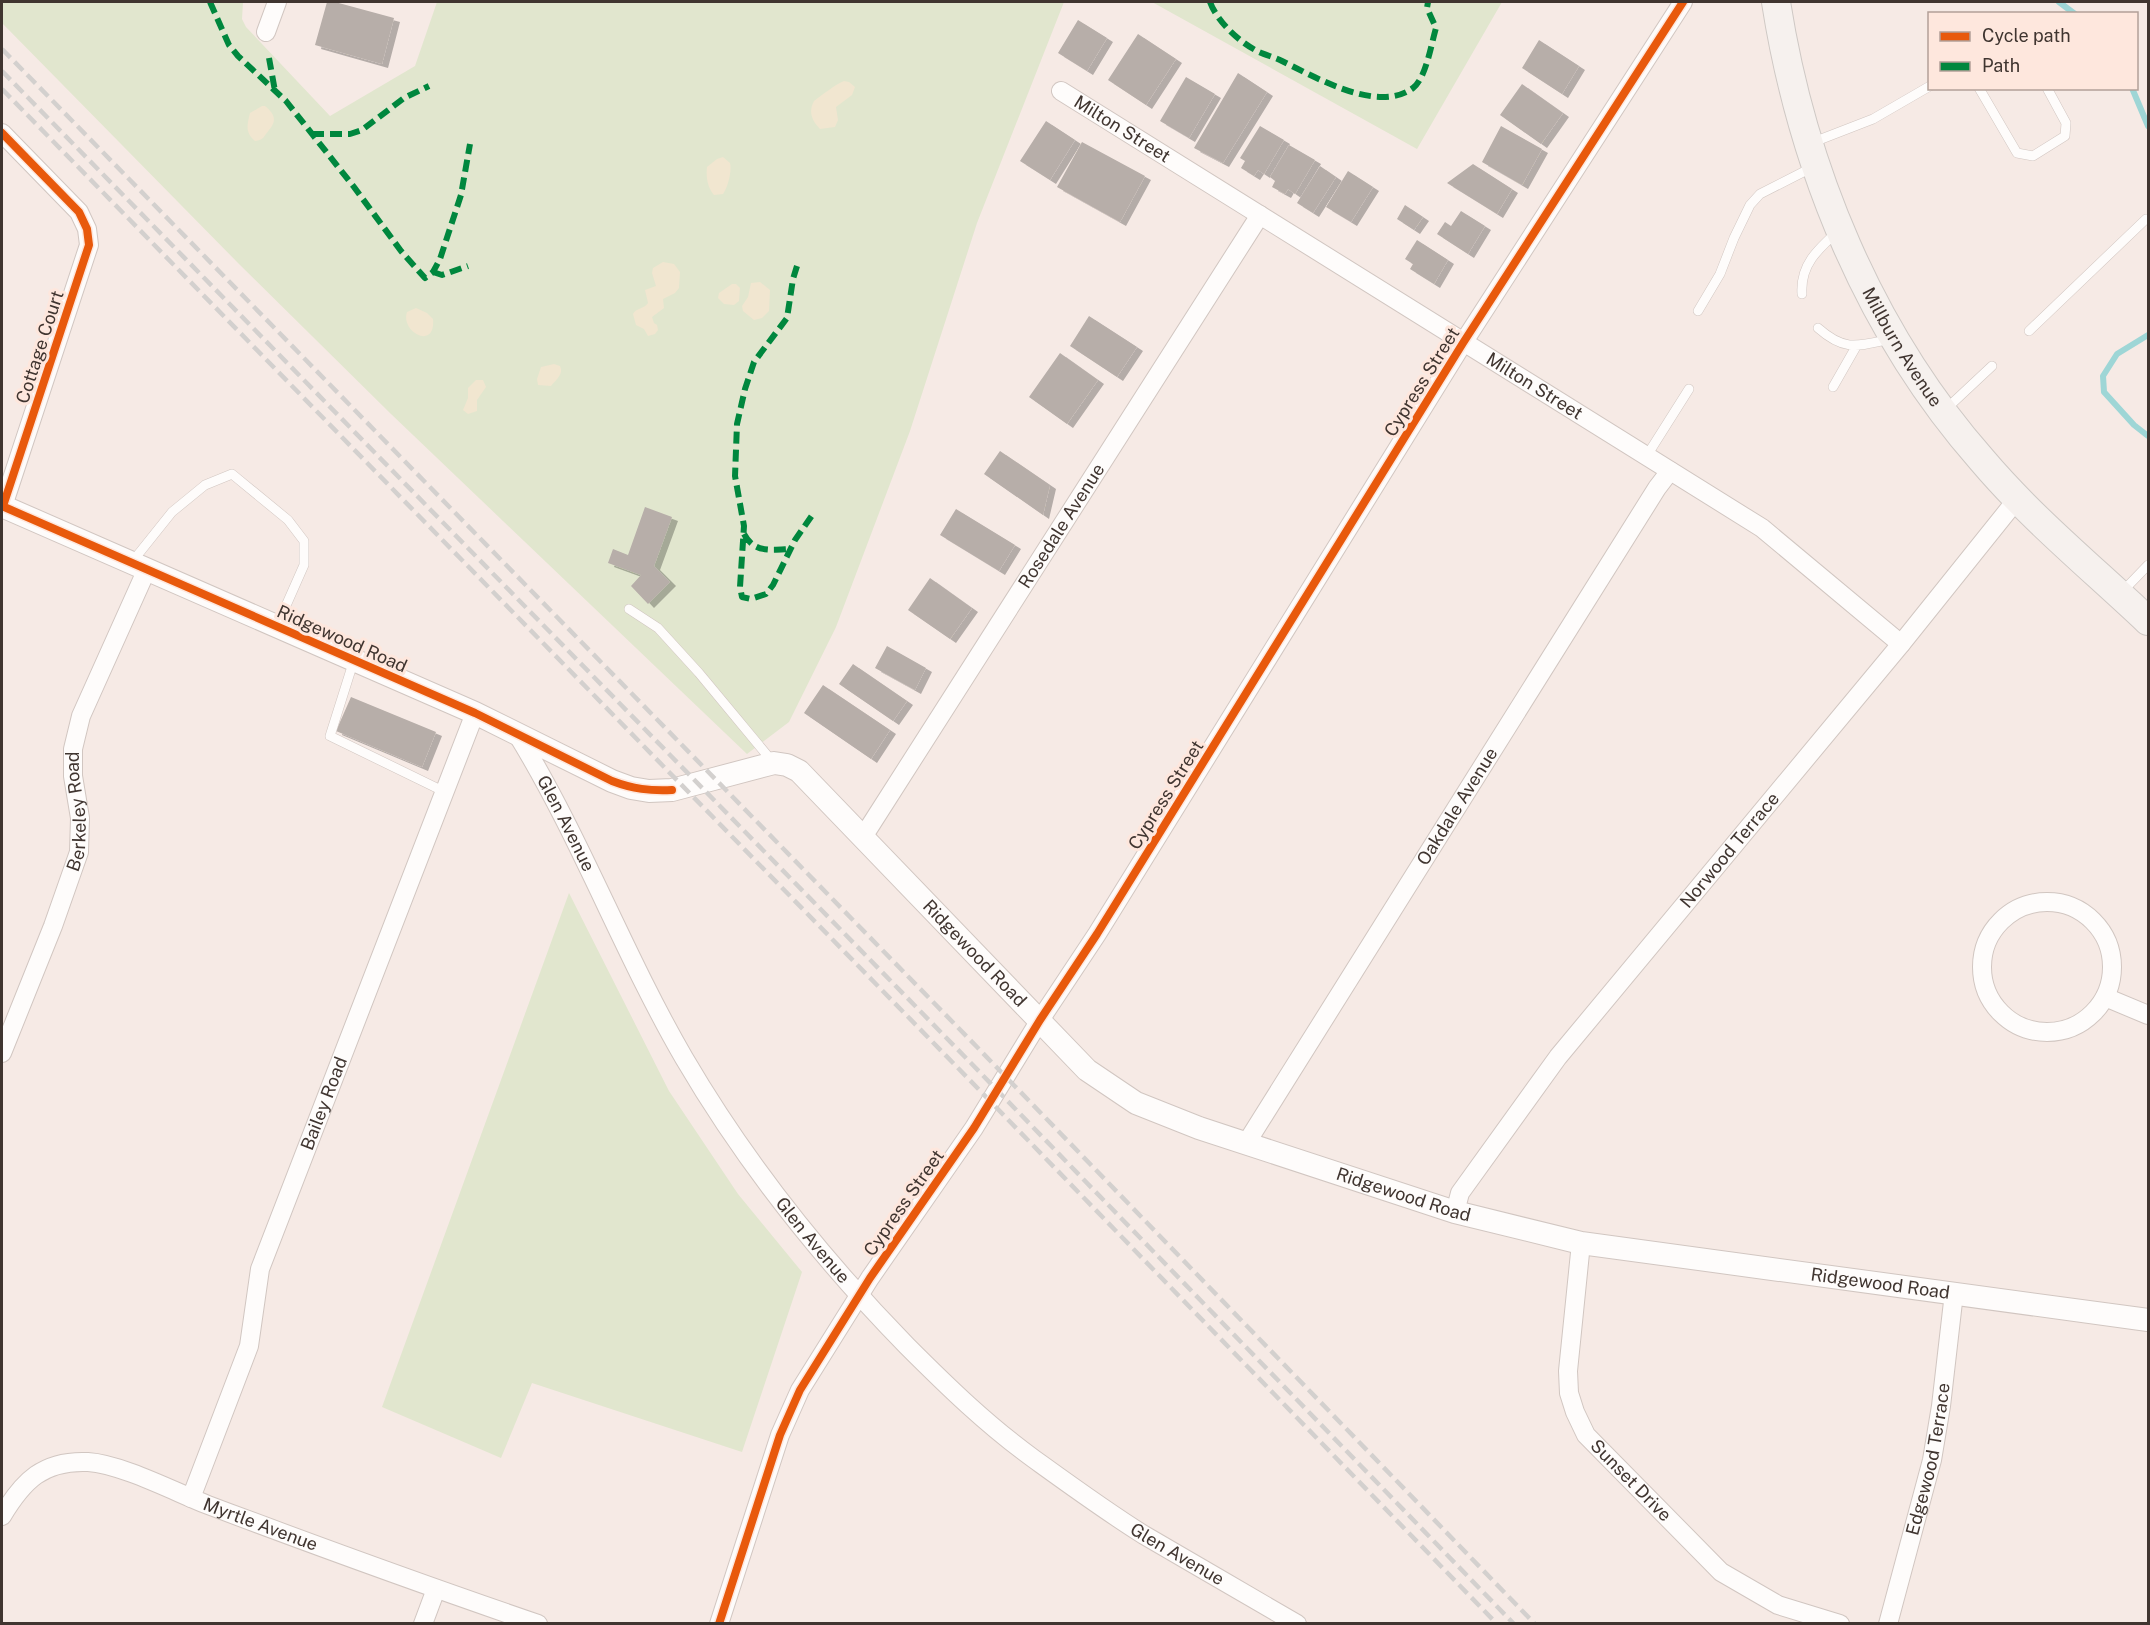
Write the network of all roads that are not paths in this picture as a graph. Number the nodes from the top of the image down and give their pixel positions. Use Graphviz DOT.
graph roads {
  1 [pos="277,2"];
  2 [pos="1683,2"];
  3 [pos="1776,2"];
  4 [pos="266,32"];
  5 [pos="1928,87"];
  6 [pos="1980,90"];
  7 [pos="2048,90"];
  8 [pos="1061,91"];
  9 [pos="2,133"];
  10 [pos="1812,154"];
  11 [pos="1260,215"];
  12 [pos="2146,219"];
  13 [pos="1840,229"];
  14 [pos="1802,294"];
  15 [pos="1698,311"];
  16 [pos="1818,328"];
  17 [pos="2029,331"];
  18 [pos="1895,339"];
  19 [pos="1463,343"];
  20 [pos="1857,345"];
  21 [pos="1992,366"];
  22 [pos="1833,387"];
  23 [pos="1689,389"];
  24 [pos="1944,411"];
  25 [pos="1646,457"];
  26 [pos="1670,471"];
  27 [pos="2018,498"];
  28 [pos="2,506"];
  29 [pos="2148,565"];
  30 [pos="140,566"];
  31 [pos="2120,594"];
  32 [pos="629,609"];
  33 [pos="2148,621"];
  34 [pos="277,626"];
  35 [pos="1901,644"];
  36 [pos="354,660"];
  37 [pos="475,713"];
  38 [pos="518,734"];
  39 [pos="774,763"];
  40 [pos="445,792"];
  41 [pos="863,837"];
  42 [pos="2105,997"];
  43 [pos="2148,1015"];
  44 [pos="1040,1020"];
  45 [pos="2,1053"];
  46 [pos="1247,1142"];
  47 [pos="1455,1212"];
  48 [pos="1581,1243"];
  49 [pos="1954,1293"];
  50 [pos="858,1296"];
  51 [pos="2148,1320"];
  52 [pos="191,1498"];
  53 [pos="2,1516"];
  54 [pos="436,1589"];
  55 [pos="423,1623"];
  56 [pos="538,1623"];
  57 [pos="719,1623"];
  58 [pos="1297,1623"];
  59 [pos="1840,1623"];
  60 [pos="1888,1623"];
  1 -- 4 [label="street"];
  2 -- 19 [label="street, Cypress Street"];
  3 -- 10 [label="main road, Millburn Avenue"];
  5 -- 10 [label="lane"];
  6 -- 7 [label="lane"];
  8 -- 11 [label="street, Milton Street"];
  9 -- 28 [label="street, Cottage Court"];
  10 -- 13 [label="main road, Millburn Avenue"];
  10 -- 15 [label="lane"];
  11 -- 19 [label="street, Milton Street"];
  11 -- 41 [label="street, Rosedale Avenue"];
  12 -- 17 [label="lane"];
  13 -- 14 [label="lane"];
  13 -- 18 [label="main road, Millburn Avenue"];
  16 -- 20 [label="lane"];
  18 -- 20 [label="lane"];
  18 -- 24 [label="main road, Millburn Avenue"];
  19 -- 25 [label="street, Milton Street"];
  19 -- 44 [label="street, Cypress Street"];
  20 -- 22 [label="lane"];
  21 -- 24 [label="lane"];
  23 -- 25 [label="lane"];
  24 -- 27 [label="main road, Millburn Avenue"];
  25 -- 26 [label="street, Milton Street"];
  26 -- 35 [label="street, Milton Street"];
  26 -- 46 [label="street, Oakdale Avenue"];
  27 -- 31 [label="main road, Millburn Avenue"];
  27 -- 35 [label="street, Norwood Terrace"];
  28 -- 30 [label="street, Ridgewood Road"];
  29 -- 31 [label="lane"];
  30 -- 34 [label="street, Ridgewood Road"];
  30 -- 34 [label="lane"];
  30 -- 45 [label="street, Berkeley Road"];
  31 -- 33 [label="main road, Millburn Avenue"];
  32 -- 39 [label="lane"];
  34 -- 36 [label="street, Ridgewood Road"];
  35 -- 47 [label="street, Norwood Terrace"];
  36 -- 37 [label="street, Ridgewood Road"];
  36 -- 40 [label="lane"];
  37 -- 38 [label="street, Ridgewood Road"];
  37 -- 40 [label="street, Bailey Road"];
  38 -- 39 [label="street, Ridgewood Road"];
  38 -- 50 [label="street, Glen Avenue"];
  39 -- 41 [label="street, Ridgewood Road"];
  40 -- 52 [label="street, Bailey Road"];
  41 -- 44 [label="street, Ridgewood Road"];
  42 -- 42 [label="street"];
  42 -- 43 [label="street"];
  44 -- 46 [label="street, Ridgewood Road"];
  44 -- 50 [label="street, Cypress Street"];
  46 -- 47 [label="street, Ridgewood Road"];
  47 -- 48 [label="street, Ridgewood Road"];
  48 -- 49 [label="street, Ridgewood Road"];
  48 -- 59 [label="street, Sunset Drive"];
  49 -- 51 [label="street, Ridgewood Road"];
  49 -- 60 [label="street, Edgewood Terrace"];
  50 -- 57 [label="street, Cypress Street"];
  50 -- 58 [label="street, Glen Avenue"];
  52 -- 53 [label="street, Myrtle Avenue"];
  52 -- 54 [label="street, Myrtle Avenue"];
  54 -- 55 [label="street"];
  54 -- 56 [label="street, Myrtle Avenue"];
}
